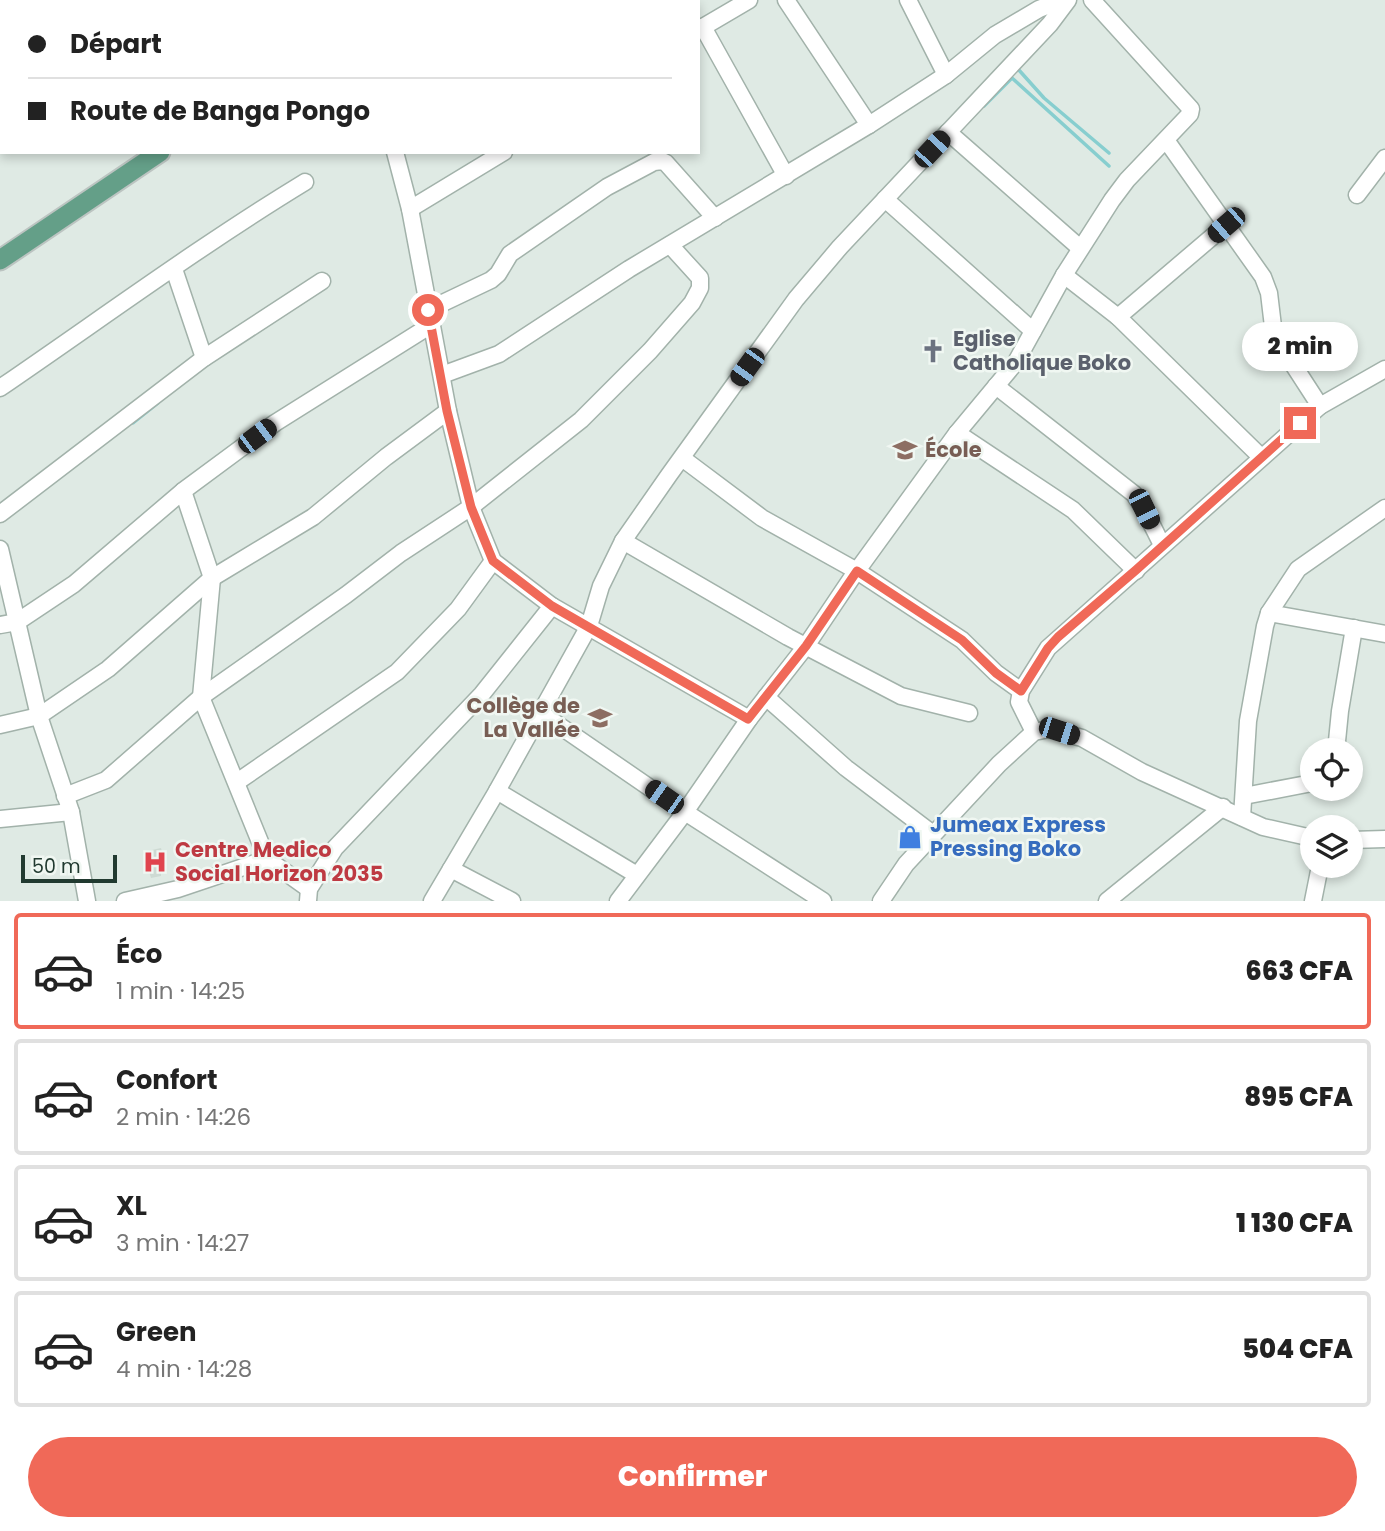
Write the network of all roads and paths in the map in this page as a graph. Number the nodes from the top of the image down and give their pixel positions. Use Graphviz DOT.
graph roads {
  1 [pos="748,0"];
  2 [pos="786,0"];
  3 [pos="908,0"];
  4 [pos="1061,0"];
  5 [pos="1068,0"];
  6 [pos="1092,0"];
  7 [pos="701,29"];
  8 [pos="946,75"];
  9 [pos="869,125"];
  10 [pos="948,132"];
  11 [pos="1166,141"];
  12 [pos="157,154"];
  13 [pos="395,154"];
  14 [pos="501,154"];
  15 [pos="1385,158"];
  16 [pos="786,176"];
  17 [pos="305,182"];
  18 [pos="1357,195"];
  19 [pos="885,199"];
  20 [pos="410,209"];
  21 [pos="715,218"];
  22 [pos="1226,225"];
  23 [pos="670,245"];
  24 [pos="1080,248"];
  25 [pos="0,260"];
  26 [pos="174,269"];
  27 [pos="1064,275"];
  28 [pos="322,281"];
  29 [pos="1118,317"];
  30 [pos="430,318"];
  31 [pos="1033,331"];
  32 [pos="204,358"];
  33 [pos="1385,369"];
  34 [pos="442,375"];
  35 [pos="996,386"];
  36 [pos="0,388"];
  37 [pos="1320,406"];
  38 [pos="447,411"];
  39 [pos="957,433"];
  40 [pos="1261,457"];
  41 [pos="682,458"];
  42 [pos="183,491"];
  43 [pos="471,507"];
  44 [pos="1385,508"];
  45 [pos="0,514"];
  46 [pos="623,541"];
  47 [pos="1162,545"];
  48 [pos="0,549"];
  49 [pos="493,561"];
  50 [pos="1136,570"];
  51 [pos="857,571"];
  52 [pos="212,578"];
  53 [pos="552,606"];
  54 [pos="1269,613"];
  55 [pos="17,622"];
  56 [pos="0,625"];
  57 [pos="589,626"];
  58 [pos="1354,628"];
  59 [pos="1385,634"];
  60 [pos="806,646"];
  61 [pos="1021,691"];
  62 [pos="201,697"];
  63 [pos="766,697"];
  64 [pos="541,713"];
  65 [pos="969,713"];
  66 [pos="39,716"];
  67 [pos="748,719"];
  68 [pos="0,725"];
  69 [pos="1034,732"];
  70 [pos="1337,738"];
  71 [pos="237,782"];
  72 [pos="1300,785"];
  73 [pos="497,791"];
  74 [pos="1244,796"];
  75 [pos="68,804"];
  76 [pos="1223,807"];
  77 [pos="684,812"];
  78 [pos="1242,817"];
  79 [pos="0,819"];
  80 [pos="933,834"];
  81 [pos="1300,836"];
  82 [pos="1385,839"];
  83 [pos="1363,840"];
  84 [pos="267,859"];
  85 [pos="451,869"];
  86 [pos="637,875"];
  87 [pos="1318,878"];
  88 [pos="308,895"];
  89 [pos="87,901"];
  90 [pos="125,901"];
  91 [pos="432,901"];
  92 [pos="512,901"];
  93 [pos="618,901"];
  94 [pos="823,901"];
  95 [pos="881,901"];
  96 [pos="1107,901"];
  97 [pos="1313,901"];
  1 -- 7 [label="street"];
  2 -- 9 [label="street"];
  3 -- 8 [label="street"];
  4 -- 8 [label="street"];
  5 -- 10 [label="street"];
  6 -- 11 [label="street"];
  7 -- 16 [label="street"];
  8 -- 9 [label="street"];
  9 -- 16 [label="street"];
  10 -- 19 [label="street"];
  10 -- 24 [label="street"];
  11 -- 22 [label="street"];
  11 -- 24 [label="street"];
  12 -- 25 [label="main road"];
  13 -- 20 [label="street"];
  14 -- 20 [label="street"];
  15 -- 18 [label="street"];
  16 -- 21 [label="street"];
  17 -- 26 [label="street"];
  19 -- 31 [label="street"];
  19 -- 41 [label="street"];
  20 -- 30 [label="street"];
  21 -- 23 [label="street"];
  21 -- 30 [label="street"];
  22 -- 29 [label="street"];
  22 -- 37 [label="street"];
  23 -- 34 [label="street"];
  23 -- 43 [label="street"];
  24 -- 27 [label="street"];
  26 -- 32 [label="street"];
  26 -- 36 [label="street"];
  27 -- 29 [label="street"];
  27 -- 31 [label="street"];
  28 -- 32 [label="street"];
  29 -- 40 [label="street"];
  30 -- 34 [label="street"];
  30 -- 42 [label="street"];
  31 -- 35 [label="street"];
  32 -- 45 [label="street"];
  33 -- 37 [label="street"];
  34 -- 38 [label="street"];
  35 -- 39 [label="street"];
  35 -- 47 [label="street"];
  37 -- 40 [label="street"];
  38 -- 43 [label="street"];
  38 -- 52 [label="street"];
  39 -- 50 [label="street"];
  39 -- 51 [label="street"];
  40 -- 47 [label="street"];
  41 -- 46 [label="street"];
  41 -- 51 [label="street"];
  42 -- 52 [label="street"];
  42 -- 55 [label="street"];
  43 -- 49 [label="street"];
  43 -- 62 [label="street"];
  44 -- 54 [label="street"];
  46 -- 57 [label="street"];
  46 -- 60 [label="street"];
  47 -- 50 [label="street"];
  48 -- 55 [label="street"];
  49 -- 53 [label="street"];
  49 -- 71 [label="street"];
  50 -- 61 [label="street"];
  51 -- 60 [label="street"];
  51 -- 61 [label="street"];
  52 -- 62 [label="street"];
  52 -- 66 [label="street"];
  53 -- 57 [label="street"];
  53 -- 88 [label="street"];
  54 -- 58 [label="street"];
  54 -- 74 [label="street"];
  55 -- 56 [label="street"];
  55 -- 66 [label="street"];
  57 -- 64 [label="street"];
  57 -- 67 [label="street"];
  58 -- 59 [label="street"];
  58 -- 70 [label="street"];
  60 -- 63 [label="street"];
  60 -- 65 [label="street"];
  61 -- 69 [label="street"];
  62 -- 71 [label="street"];
  62 -- 75 [label="street"];
  63 -- 67 [label="street"];
  63 -- 80 [label="street"];
  64 -- 73 [label="street"];
  64 -- 77 [label="street"];
  66 -- 68 [label="street"];
  66 -- 75 [label="street"];
  67 -- 77 [label="street"];
  69 -- 76 [label="street"];
  69 -- 80 [label="street"];
  71 -- 84 [label="street"];
  72 -- 74 [label="street"];
  73 -- 85 [label="street"];
  73 -- 86 [label="street"];
  74 -- 78 [label="street"];
  75 -- 79 [label="street"];
  75 -- 89 [label="street"];
  76 -- 78 [label="street"];
  76 -- 96 [label="street"];
  77 -- 86 [label="street"];
  77 -- 94 [label="street"];
  78 -- 81 [label="street"];
  80 -- 95 [label="street"];
  82 -- 83 [label="street"];
  84 -- 88 [label="street"];
  84 -- 90 [label="street"];
  85 -- 91 [label="street"];
  85 -- 92 [label="street"];
  86 -- 93 [label="street"];
  87 -- 97 [label="street"];
}
